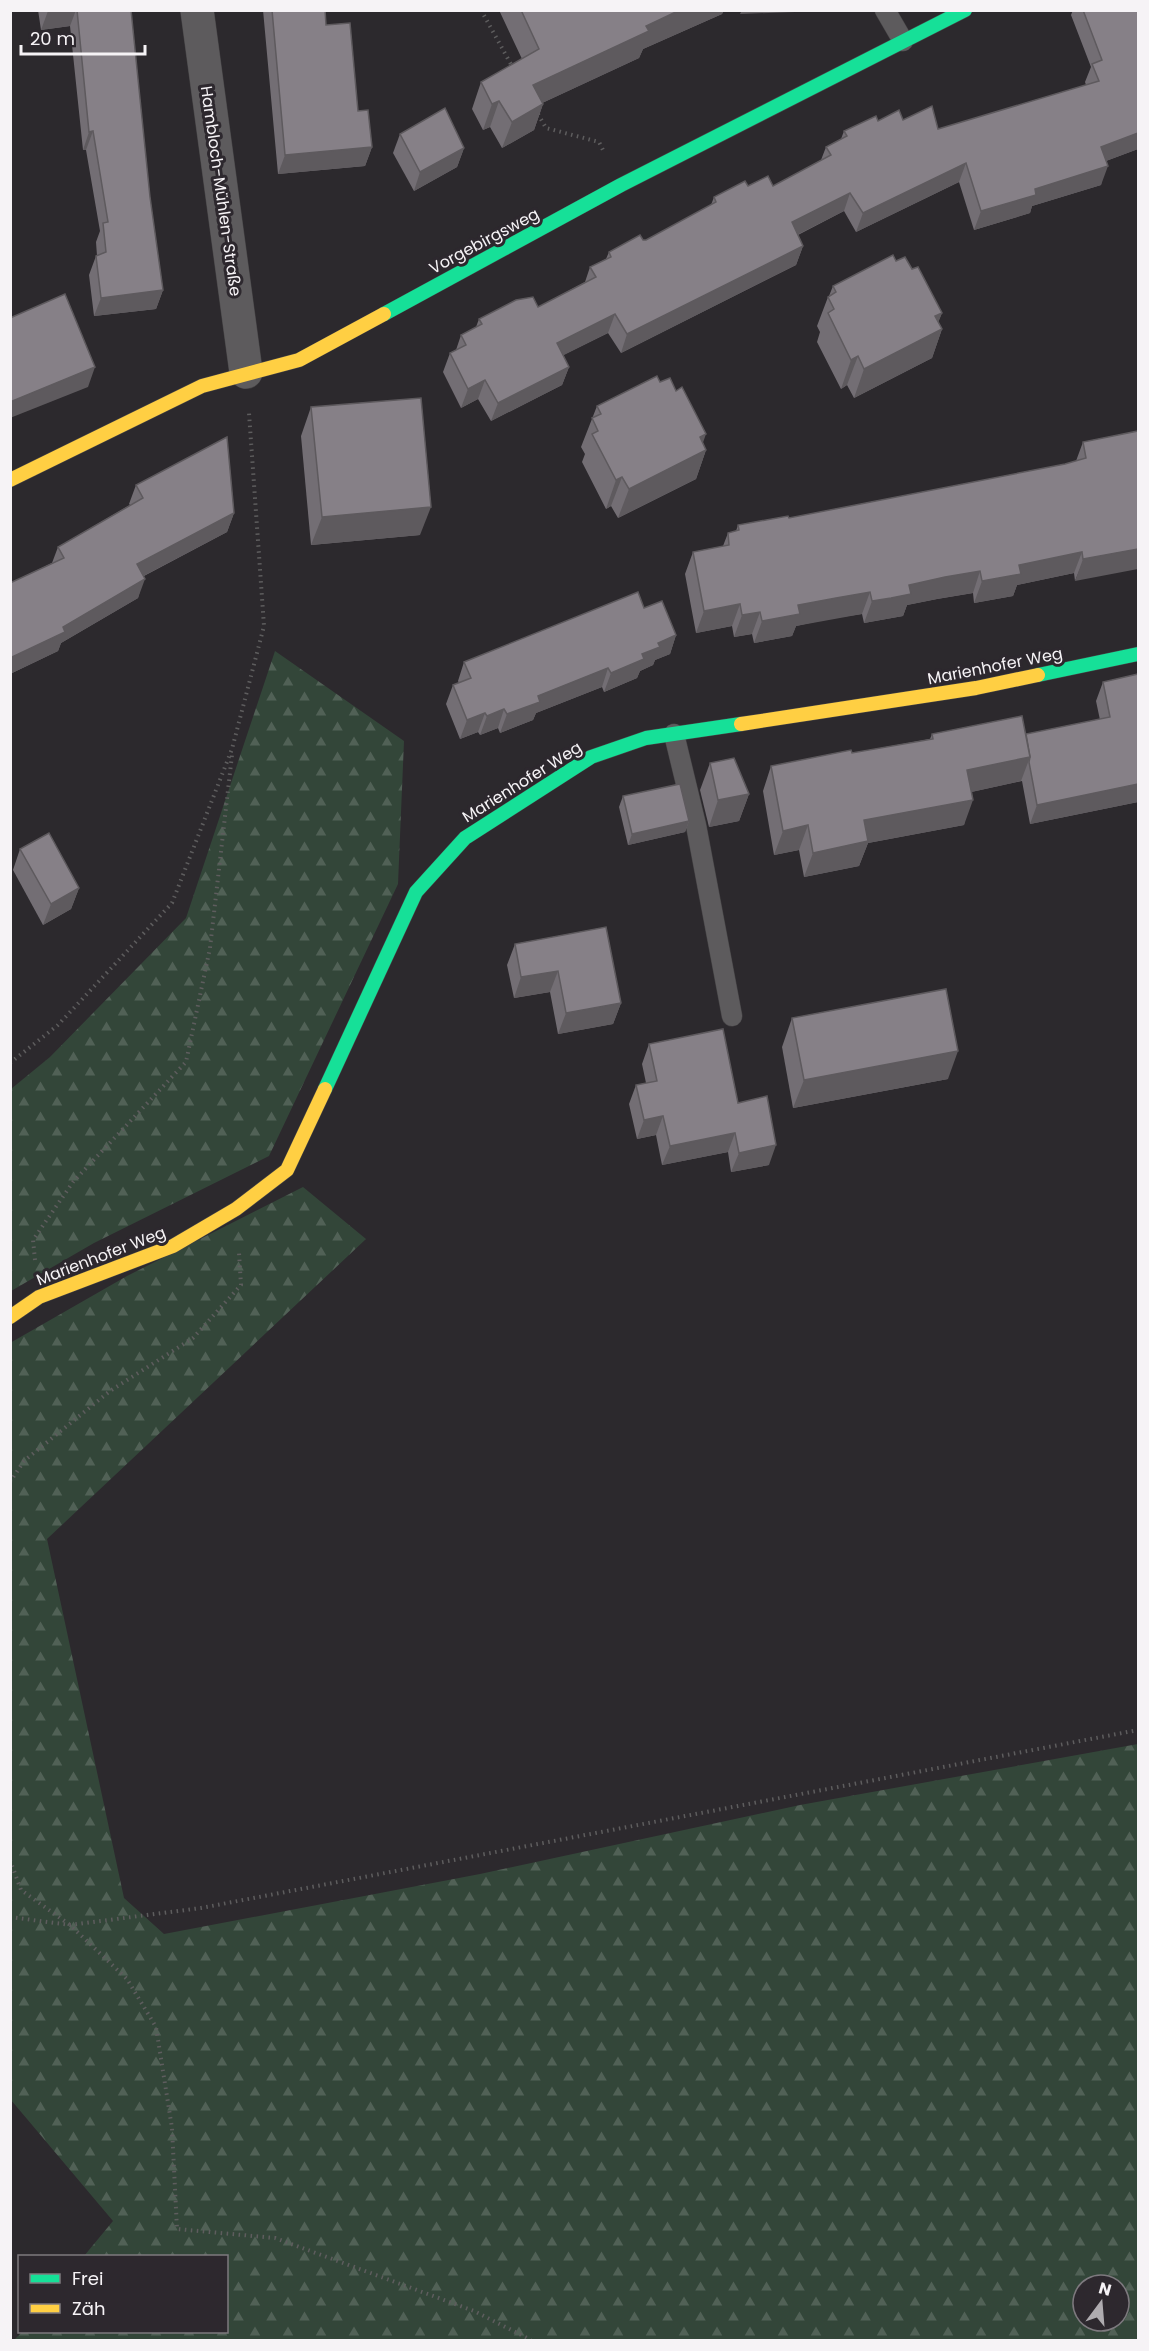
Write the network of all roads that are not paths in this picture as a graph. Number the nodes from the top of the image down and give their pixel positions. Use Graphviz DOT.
graph roads {
  1 [pos="196,10"];
  2 [pos="885,10"];
  3 [pos="964,10"];
  4 [pos="903,41"];
  5 [pos="246,372"];
  6 [pos="10,480"];
  7 [pos="1138,654"];
  8 [pos="674,734"];
  9 [pos="732,1016"];
  10 [pos="10,1317"];
  1 -- 5 [label="street, Hambloch-Mühlen-Straße"];
  2 -- 4 [label="lane"];
  3 -- 4 [label="street, Vorgebirgsweg"];
  4 -- 5 [label="street, Vorgebirgsweg"];
  5 -- 6 [label="street, Vorgebirgsweg"];
  7 -- 8 [label="street, Marienhofer Weg"];
  8 -- 9 [label="lane"];
  8 -- 10 [label="street, Marienhofer Weg"];
}
